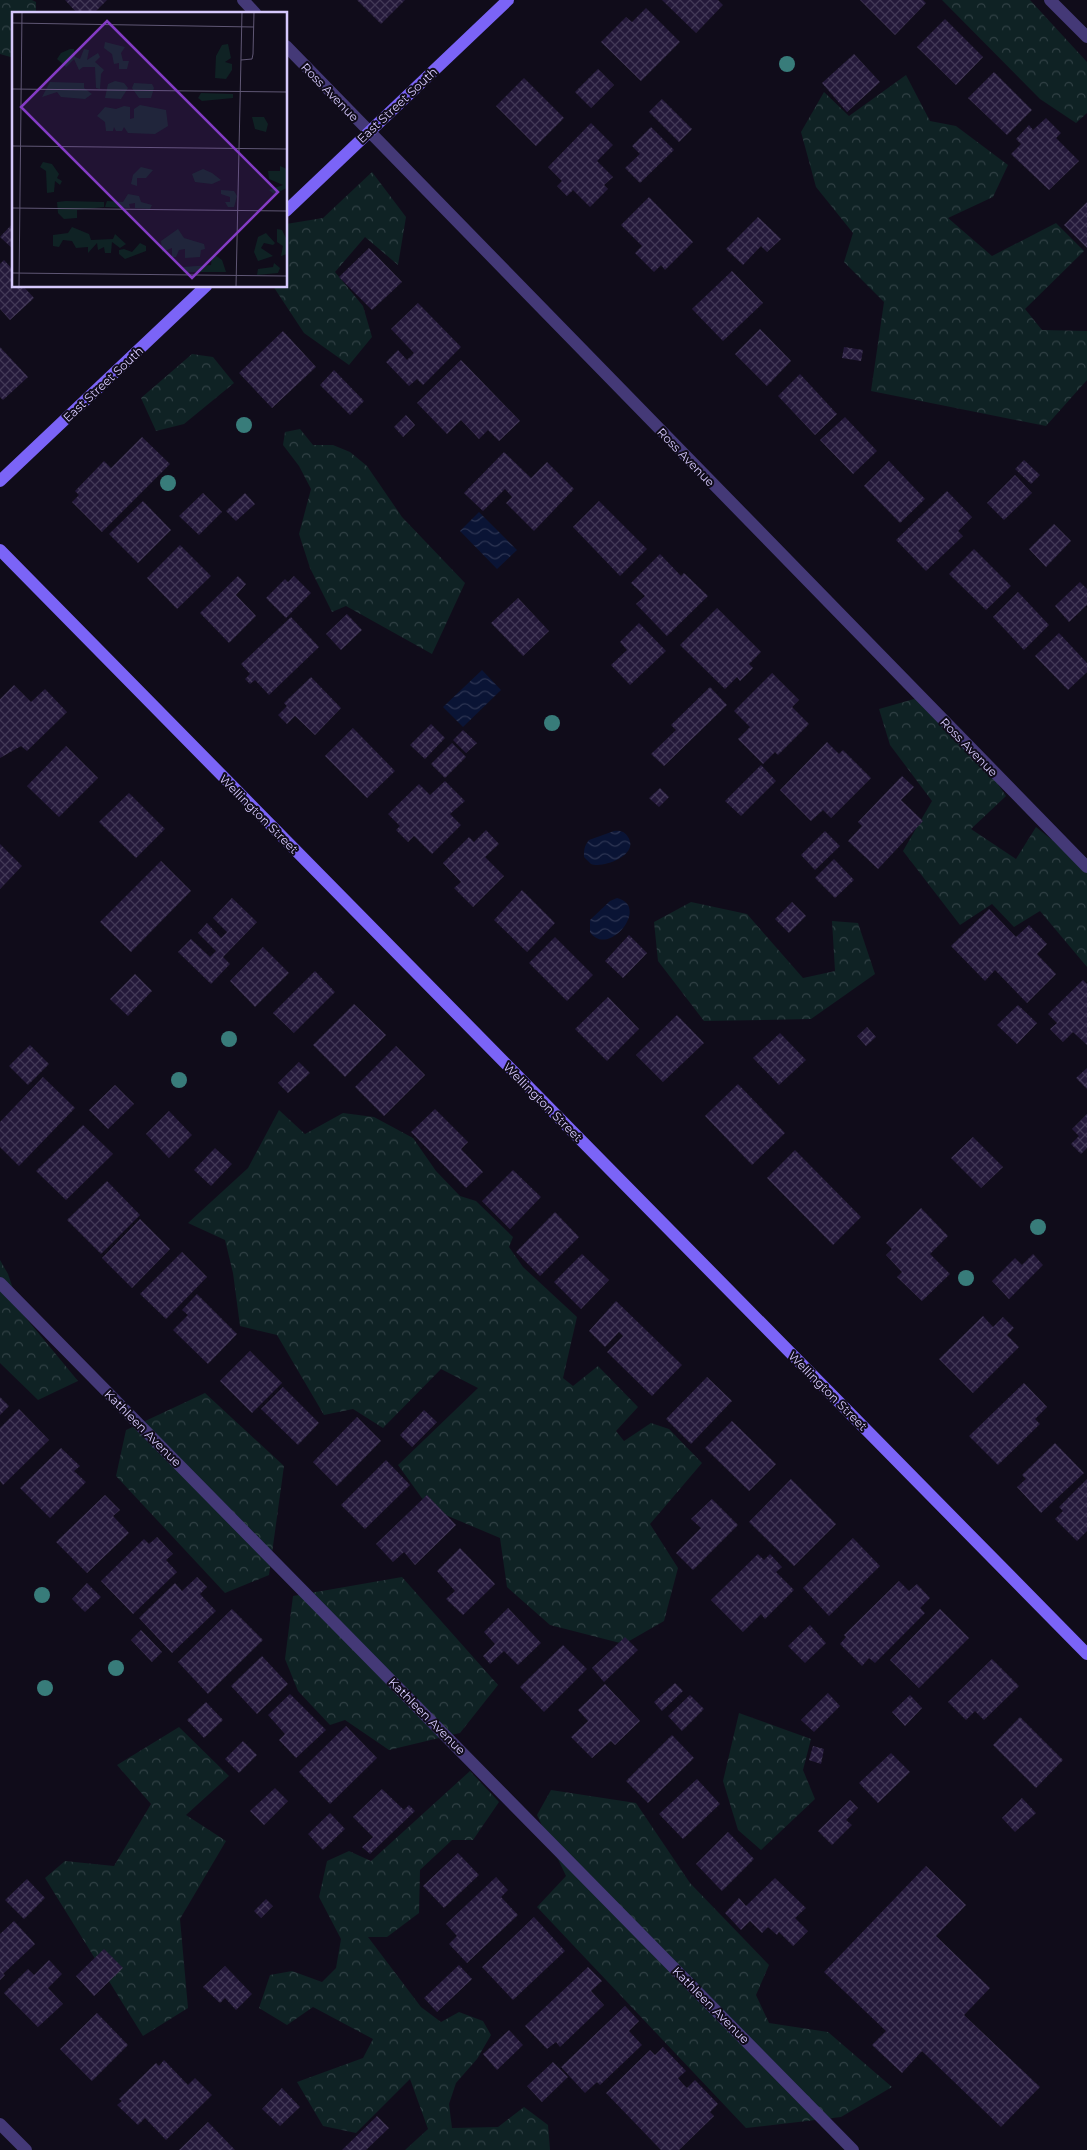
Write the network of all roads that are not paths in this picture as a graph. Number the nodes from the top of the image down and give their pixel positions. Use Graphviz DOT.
graph roads {
  1 [pos="243,0"];
  2 [pos="508,0"];
  3 [pos="1050,0"];
  4 [pos="254,12"];
  5 [pos="1087,37"];
  6 [pos="288,48"];
  7 [pos="369,132"];
  8 [pos="288,209"];
  9 [pos="204,288"];
  10 [pos="0,481"];
  11 [pos="0,550"];
  12 [pos="1087,867"];
  13 [pos="0,1283"];
  14 [pos="1087,1654"];
  15 [pos="0,2124"];
  16 [pos="26,2150"];
  17 [pos="853,2150"];
  1 -- 4 [label="street"];
  2 -- 7 [label="main road, East Street South"];
  3 -- 5 [label="street"];
  6 -- 7 [label="street, Ross Avenue"];
  7 -- 8 [label="main road, East Street South"];
  7 -- 12 [label="street, Ross Avenue"];
  9 -- 10 [label="main road, East Street South"];
  11 -- 14 [label="main road, Wellington Street"];
  13 -- 17 [label="street, Kathleen Avenue"];
  15 -- 16 [label="street"];
}
